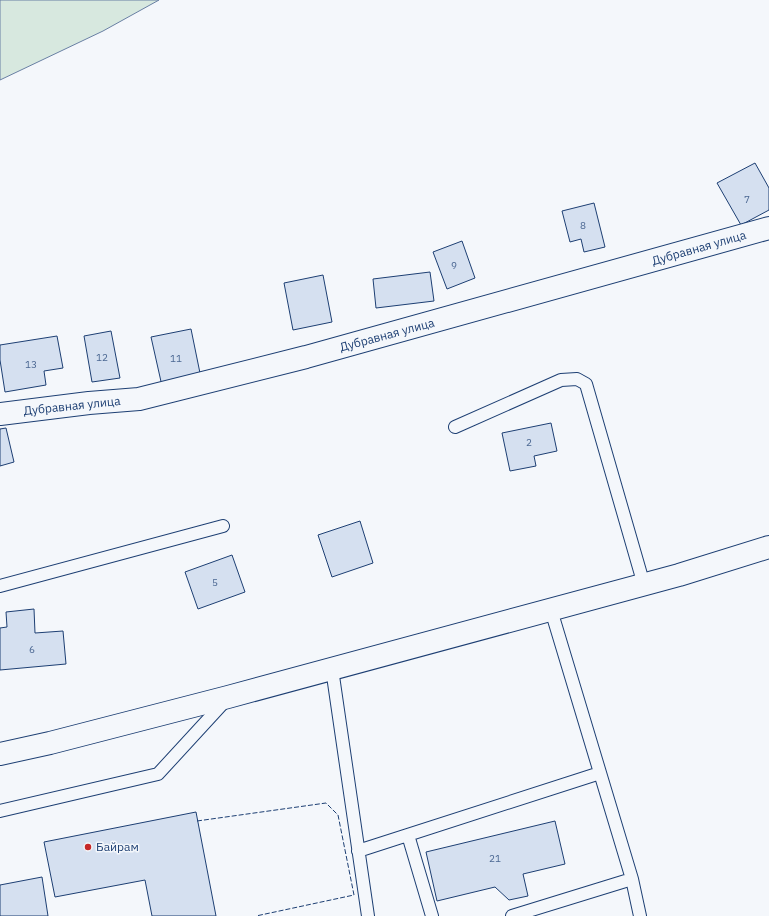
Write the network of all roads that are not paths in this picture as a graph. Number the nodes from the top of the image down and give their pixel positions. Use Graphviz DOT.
graph roads {
  1 [pos="769,228"];
  2 [pos="0,414"];
  3 [pos="455,427"];
  4 [pos="223,526"];
  5 [pos="769,547"];
  6 [pos="644,585"];
  7 [pos="0,586"];
  8 [pos="551,610"];
  9 [pos="332,669"];
  10 [pos="228,697"];
  11 [pos="0,754"];
  12 [pos="600,773"];
  13 [pos="0,811"];
  14 [pos="408,835"];
  15 [pos="358,851"];
  16 [pos="632,879"];
  17 [pos="368,916"];
  18 [pos="432,916"];
  19 [pos="512,916"];
  20 [pos="640,916"];
  1 -- 2 [label="main road, Дубравная улица"];
  3 -- 6 [label="lane"];
  4 -- 7 [label="lane"];
  5 -- 6 [label="main road"];
  6 -- 8 [label="main road"];
  8 -- 9 [label="main road"];
  8 -- 12 [label="lane"];
  9 -- 10 [label="main road"];
  9 -- 15 [label="lane"];
  10 -- 11 [label="main road"];
  10 -- 13 [label="lane"];
  12 -- 14 [label="lane"];
  12 -- 16 [label="lane"];
  14 -- 15 [label="lane"];
  14 -- 18 [label="lane"];
  15 -- 17 [label="lane"];
  16 -- 19 [label="lane"];
  16 -- 20 [label="lane"];
}
